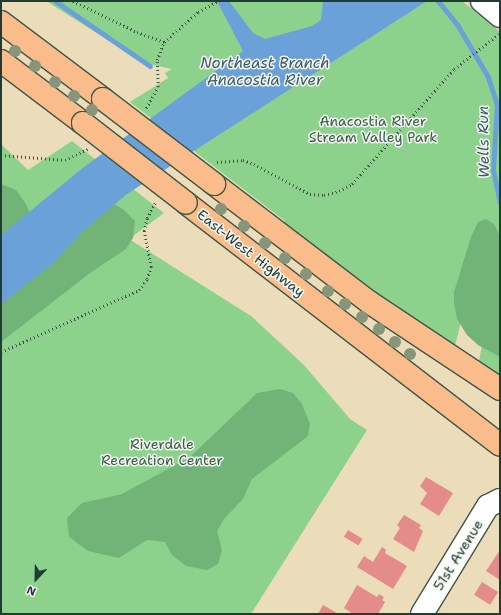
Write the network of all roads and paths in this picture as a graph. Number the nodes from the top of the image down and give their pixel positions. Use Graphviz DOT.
graph roads {
  1 [pos="73,1"];
  2 [pos="218,1"];
  3 [pos="482,1"];
  4 [pos="500,16"];
  5 [pos="1,22"];
  6 [pos="500,34"];
  7 [pos="164,42"];
  8 [pos="1,61"];
  9 [pos="464,61"];
  10 [pos="158,69"];
  11 [pos="500,389"];
  12 [pos="500,445"];
  13 [pos="499,499"];
  14 [pos="422,614"];
  1 -- 7 [label="path"];
  2 -- 7 [label="path"];
  3 -- 4 [label="street"];
  5 -- 11 [label="main road, bridge"];
  6 -- 9 [label="path"];
  7 -- 10 [label="path"];
  8 -- 12 [label="main road, East-West Highway, bridge"];
  13 -- 14 [label="street, 51st Avenue"];
}
